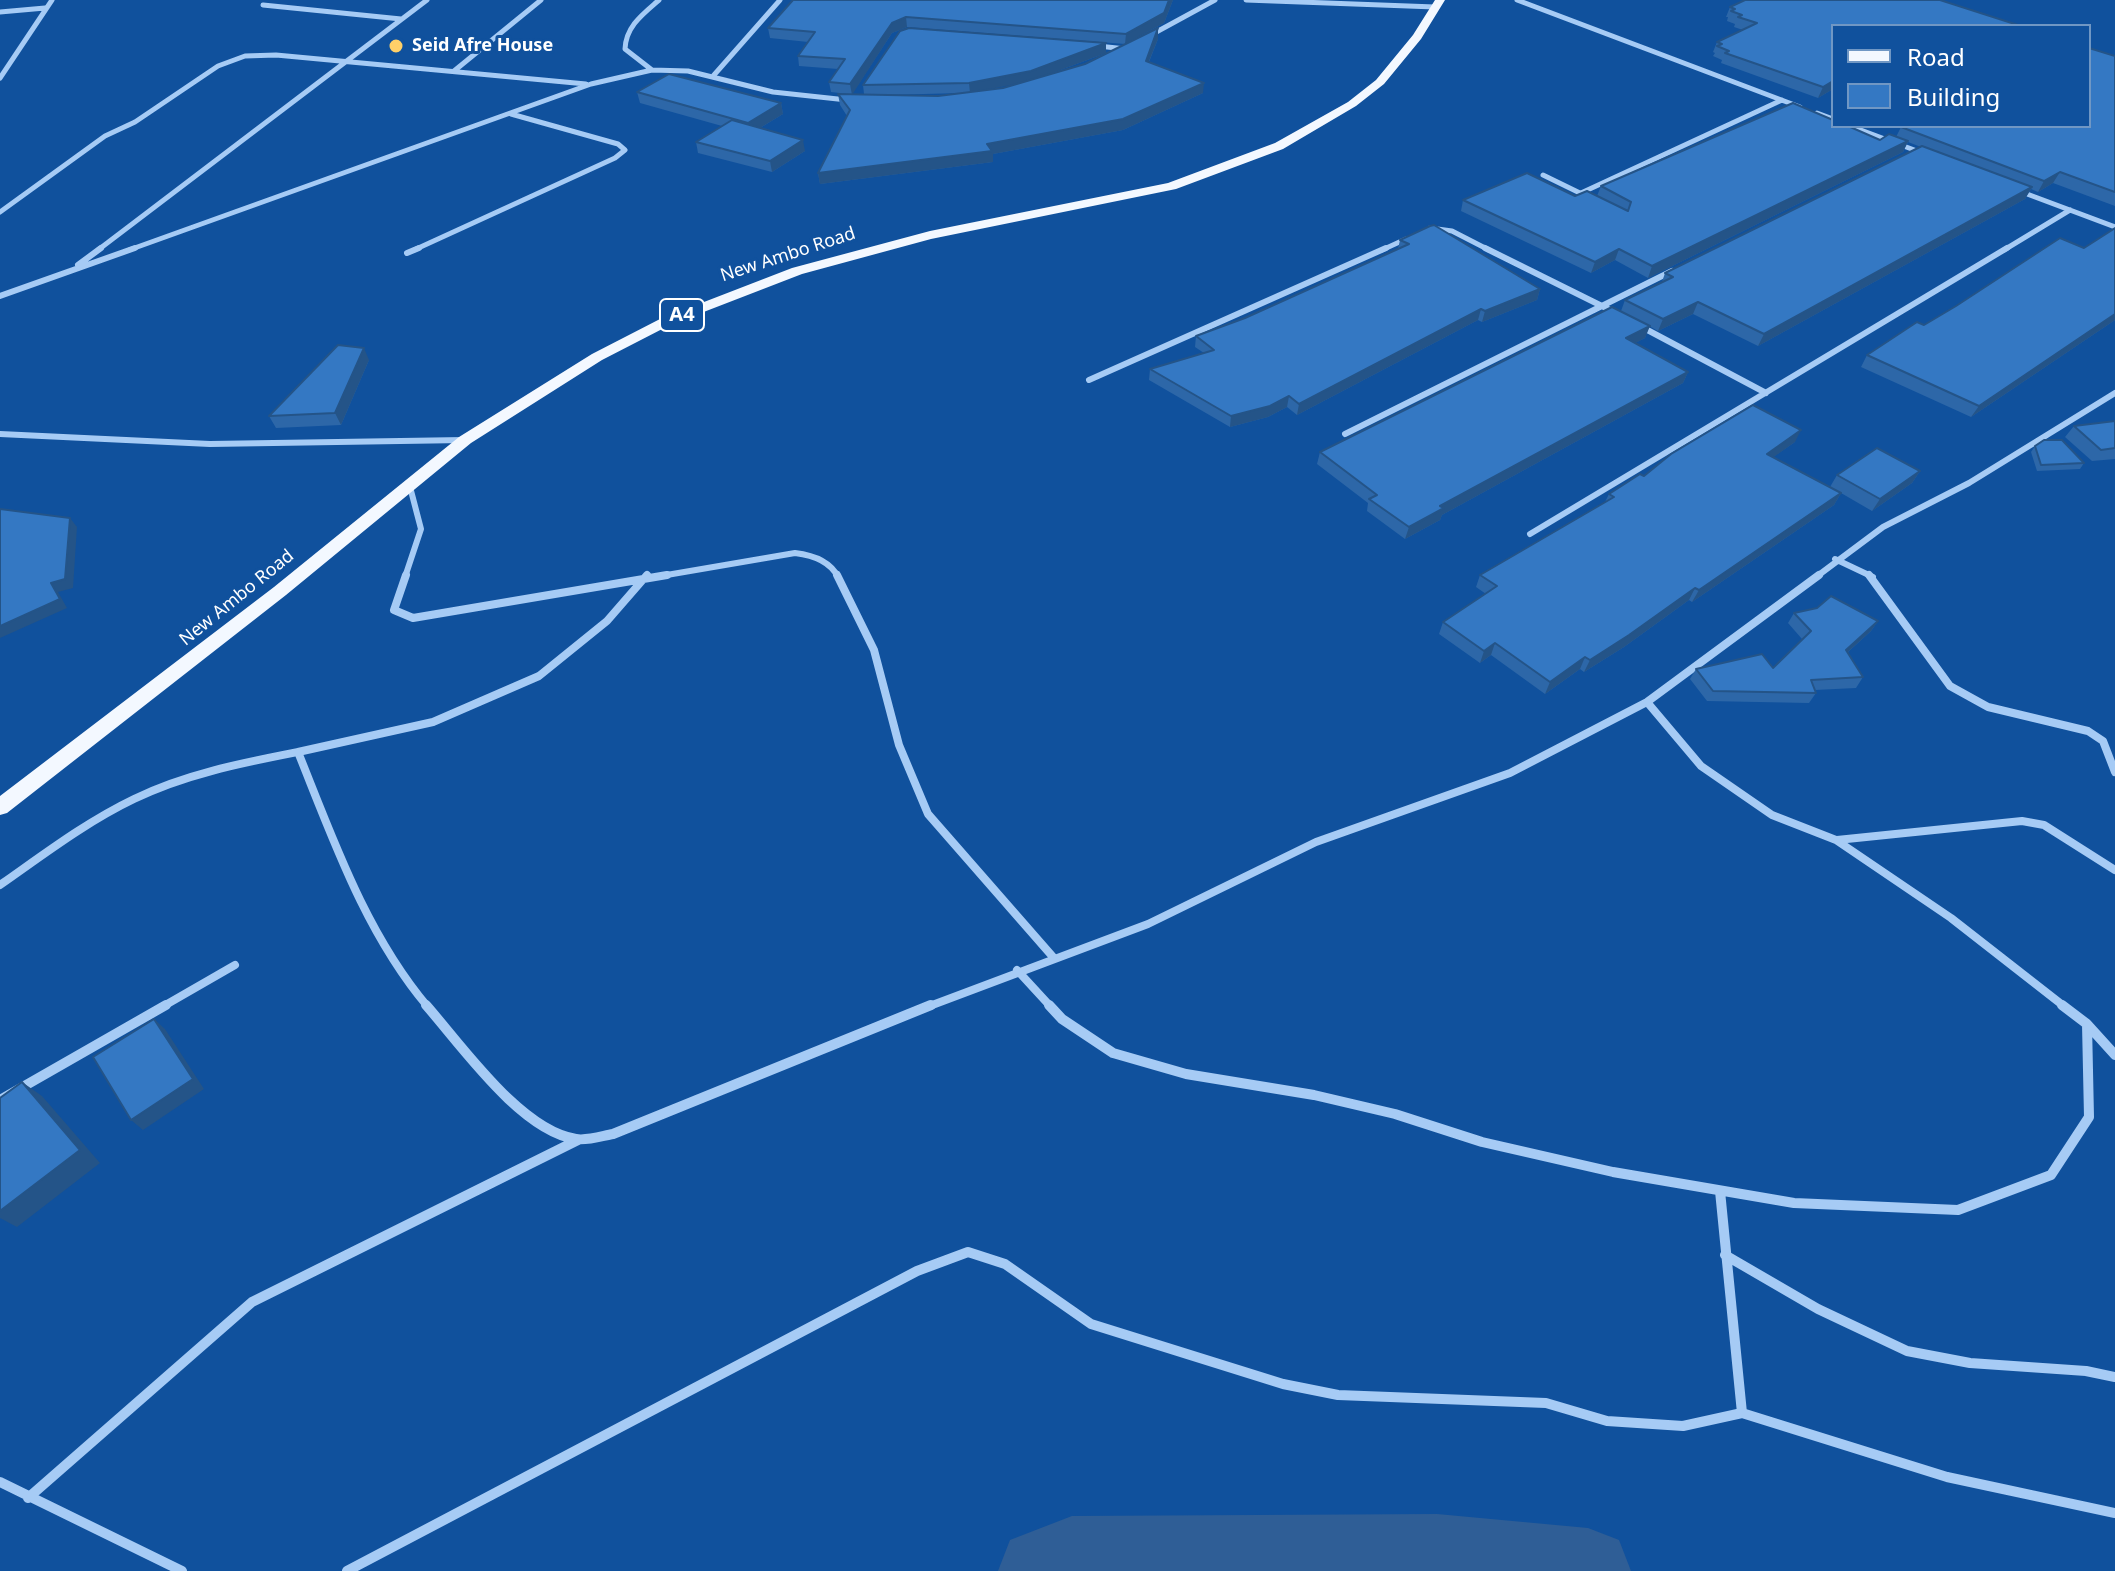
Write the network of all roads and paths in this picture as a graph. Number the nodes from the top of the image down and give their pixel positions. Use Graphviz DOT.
graph roads {
  1 [pos="52,0"];
  2 [pos="312,0"];
  3 [pos="427,0"];
  4 [pos="541,0"];
  5 [pos="659,0"];
  6 [pos="780,0"];
  7 [pos="1215,0"];
  8 [pos="1246,0"];
  9 [pos="1517,0"];
  10 [pos="1438,4"];
  11 [pos="263,5"];
  12 [pos="45,8"];
  13 [pos="300,9"];
  14 [pos="0,12"];
  15 [pos="401,19"];
  16 [pos="1095,46"];
  17 [pos="1126,49"];
  18 [pos="1114,55"];
  19 [pos="344,63"];
  20 [pos="652,70"];
  21 [pos="454,71"];
  22 [pos="714,75"];
  23 [pos="0,78"];
  24 [pos="591,84"];
  25 [pos="1782,100"];
  26 [pos="854,101"];
  27 [pos="510,113"];
  28 [pos="1831,118"];
  29 [pos="1855,128"];
  30 [pos="1917,151"];
  31 [pos="1931,156"];
  32 [pos="1903,158"];
  33 [pos="1543,175"];
  34 [pos="2014,189"];
  35 [pos="1581,193"];
  36 [pos="1591,199"];
  37 [pos="2070,210"];
  38 [pos="0,212"];
  39 [pos="2115,227"];
  40 [pos="407,253"];
  41 [pos="72,269"];
  42 [pos="1673,270"];
  43 [pos="0,296"];
  44 [pos="1601,305"];
  45 [pos="1089,380"];
  46 [pos="1766,393"];
  47 [pos="2115,393"];
  48 [pos="0,434"];
  49 [pos="1345,434"];
  50 [pos="465,440"];
  51 [pos="409,482"];
  52 [pos="1530,534"];
  53 [pos="1835,559"];
  54 [pos="647,575"];
  55 [pos="1647,702"];
  56 [pos="298,752"];
  57 [pos="2115,772"];
  58 [pos="0,807"];
  59 [pos="1836,840"];
  60 [pos="2115,870"];
  61 [pos="0,885"];
  62 [pos="1053,957"];
  63 [pos="235,965"];
  64 [pos="1017,970"];
  65 [pos="2087,1024"];
  66 [pos="2115,1055"];
  67 [pos="0,1100"];
  68 [pos="578,1140"];
  69 [pos="1720,1191"];
  70 [pos="1725,1255"];
  71 [pos="2115,1377"];
  72 [pos="1742,1413"];
  73 [pos="0,1482"];
  74 [pos="28,1498"];
  75 [pos="2115,1513"];
  76 [pos="182,1571"];
  77 [pos="347,1571"];
  1 -- 12 [label="street"];
  2 -- 13 [label="street"];
  3 -- 15 [label="street"];
  4 -- 21 [label="street"];
  5 -- 20 [label="street"];
  6 -- 22 [label="street"];
  7 -- 17 [label="street"];
  8 -- 10 [label="street"];
  9 -- 25 [label="street"];
  10 -- 50 [label="main road, New Ambo Road / A4"];
  11 -- 13 [label="street"];
  12 -- 14 [label="street"];
  12 -- 23 [label="street"];
  13 -- 15 [label="street"];
  15 -- 19 [label="street"];
  16 -- 17 [label="street"];
  17 -- 18 [label="street"];
  19 -- 21 [label="street"];
  19 -- 38 [label="street"];
  19 -- 41 [label="street"];
  20 -- 22 [label="street"];
  20 -- 24 [label="street"];
  21 -- 24 [label="street"];
  22 -- 26 [label="street"];
  24 -- 27 [label="street"];
  25 -- 28 [label="street"];
  25 -- 35 [label="street"];
  27 -- 40 [label="street"];
  27 -- 41 [label="street"];
  29 -- 30 [label="street"];
  30 -- 31 [label="street"];
  30 -- 32 [label="street"];
  33 -- 35 [label="street"];
  34 -- 37 [label="street"];
  35 -- 36 [label="street"];
  37 -- 39 [label="street"];
  37 -- 46 [label="street"];
  41 -- 43 [label="street"];
  42 -- 44 [label="street"];
  44 -- 45 [label="street"];
  44 -- 46 [label="street"];
  44 -- 49 [label="street"];
  46 -- 52 [label="street"];
  47 -- 53 [label="street"];
  48 -- 50 [label="street"];
  50 -- 51 [label="main road, New Ambo Road / A4"];
  51 -- 54 [label="street"];
  51 -- 58 [label="main road, New Ambo Road / A4"];
  53 -- 55 [label="street"];
  53 -- 57 [label="street"];
  54 -- 56 [label="street"];
  54 -- 62 [label="street"];
  55 -- 59 [label="street"];
  55 -- 62 [label="street"];
  56 -- 61 [label="street"];
  56 -- 68 [label="street"];
  59 -- 60 [label="street"];
  59 -- 65 [label="street"];
  62 -- 64 [label="street"];
  63 -- 67 [label="street"];
  64 -- 68 [label="street"];
  64 -- 69 [label="street"];
  65 -- 66 [label="street"];
  65 -- 69 [label="street"];
  68 -- 74 [label="street"];
  69 -- 70 [label="street"];
  70 -- 71 [label="street"];
  70 -- 72 [label="street"];
  72 -- 75 [label="street"];
  72 -- 77 [label="street"];
  73 -- 74 [label="street"];
  74 -- 76 [label="street"];
}
